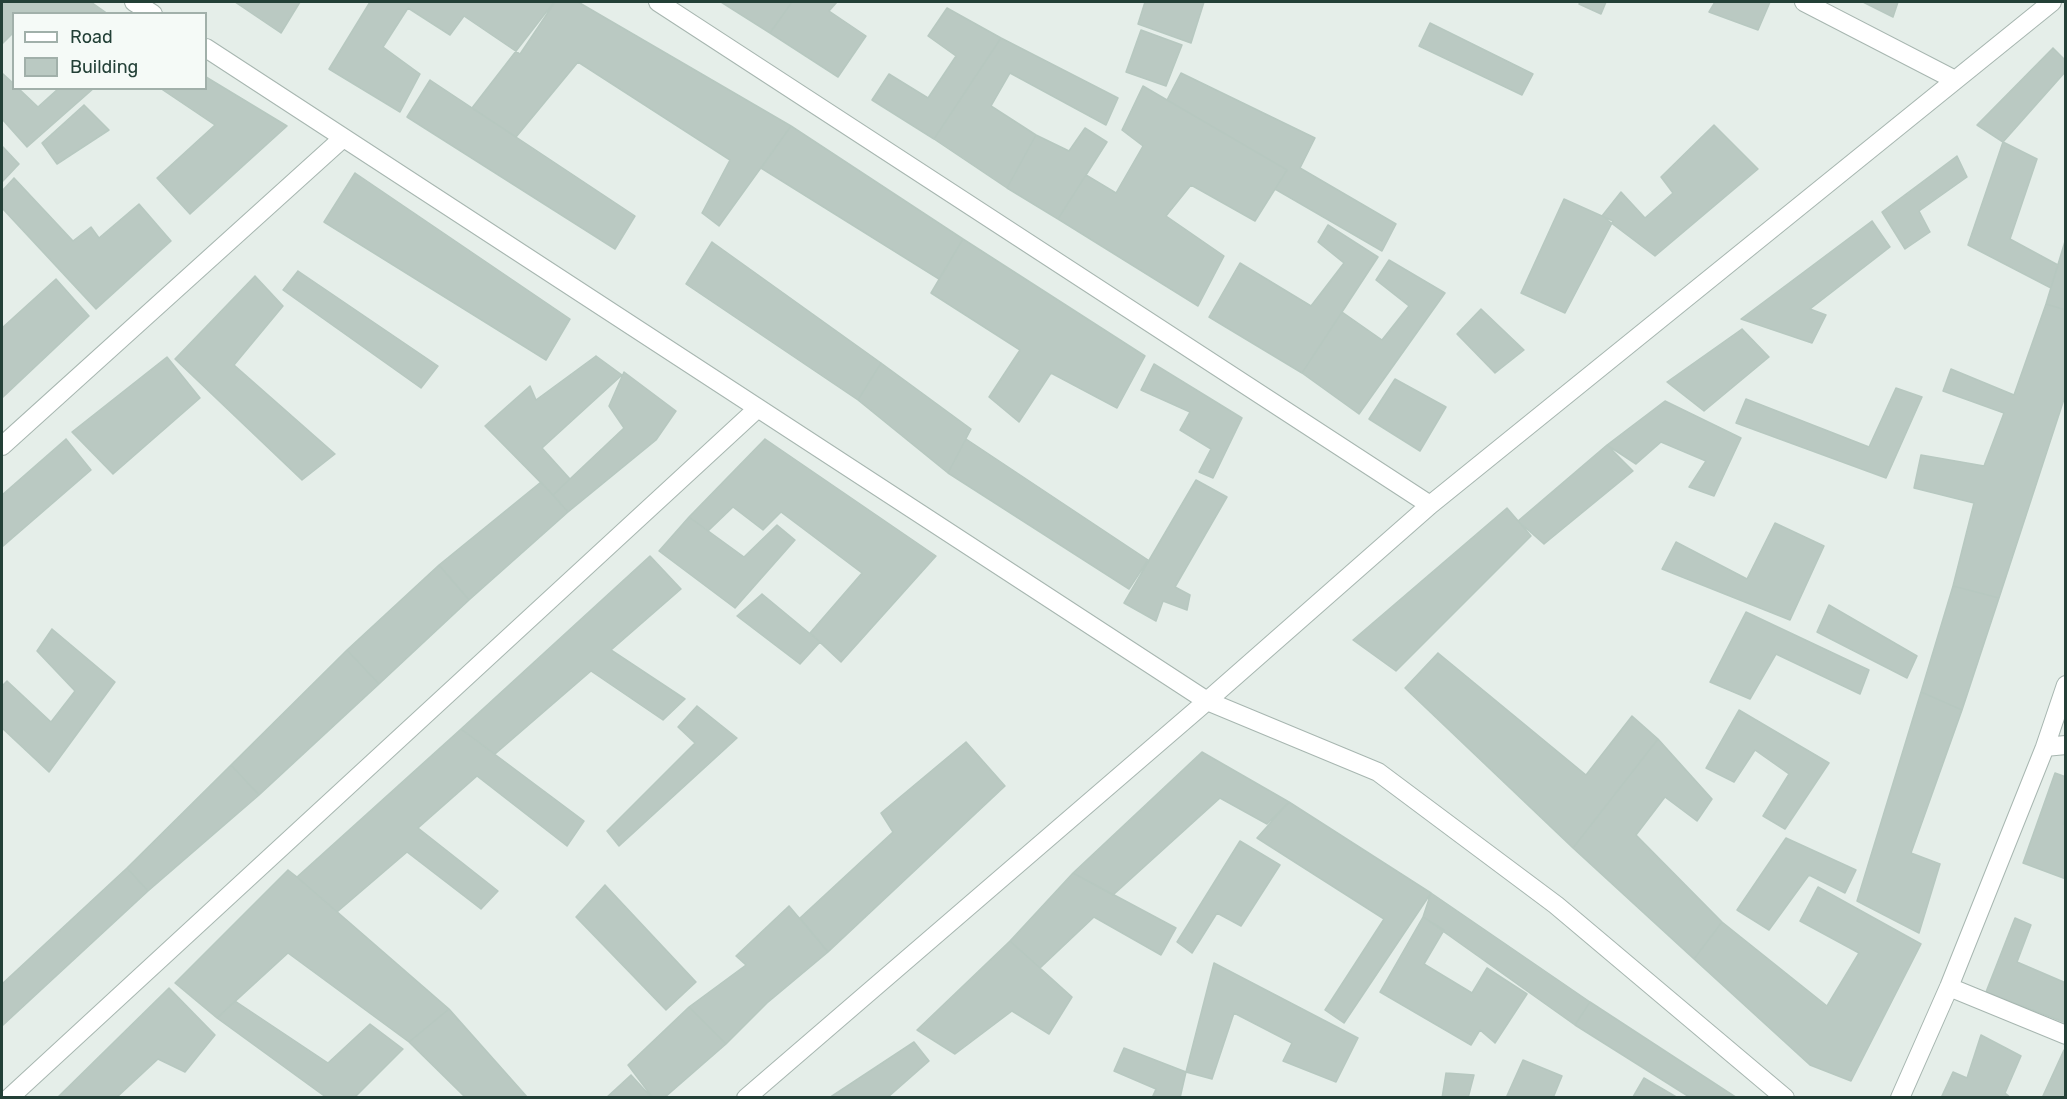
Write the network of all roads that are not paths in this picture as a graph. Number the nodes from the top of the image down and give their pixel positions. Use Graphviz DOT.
graph roads {
  1 [pos="134,2"];
  2 [pos="658,2"];
  3 [pos="1804,2"];
  4 [pos="2052,2"];
  5 [pos="150,12"];
  6 [pos="207,49"];
  7 [pos="1955,80"];
  8 [pos="343,138"];
  9 [pos="758,408"];
  10 [pos="2,446"];
  11 [pos="1430,505"];
  12 [pos="2066,685"];
  13 [pos="1207,701"];
  14 [pos="2066,745"];
  15 [pos="2045,747"];
  16 [pos="1949,987"];
  17 [pos="2066,1035"];
  18 [pos="9,1098"];
  19 [pos="746,1098"];
  20 [pos="1785,1098"];
  21 [pos="1900,1098"];
  1 -- 5 [label="street"];
  2 -- 11 [label="street"];
  3 -- 7 [label="street"];
  4 -- 7 [label="street"];
  6 -- 8 [label="street"];
  7 -- 11 [label="street"];
  8 -- 9 [label="street"];
  8 -- 10 [label="street"];
  9 -- 13 [label="street"];
  9 -- 18 [label="street"];
  11 -- 13 [label="street"];
  12 -- 15 [label="street"];
  13 -- 19 [label="street"];
  13 -- 20 [label="street"];
  14 -- 15 [label="street"];
  15 -- 16 [label="street"];
  16 -- 17 [label="street"];
  16 -- 21 [label="street"];
}
